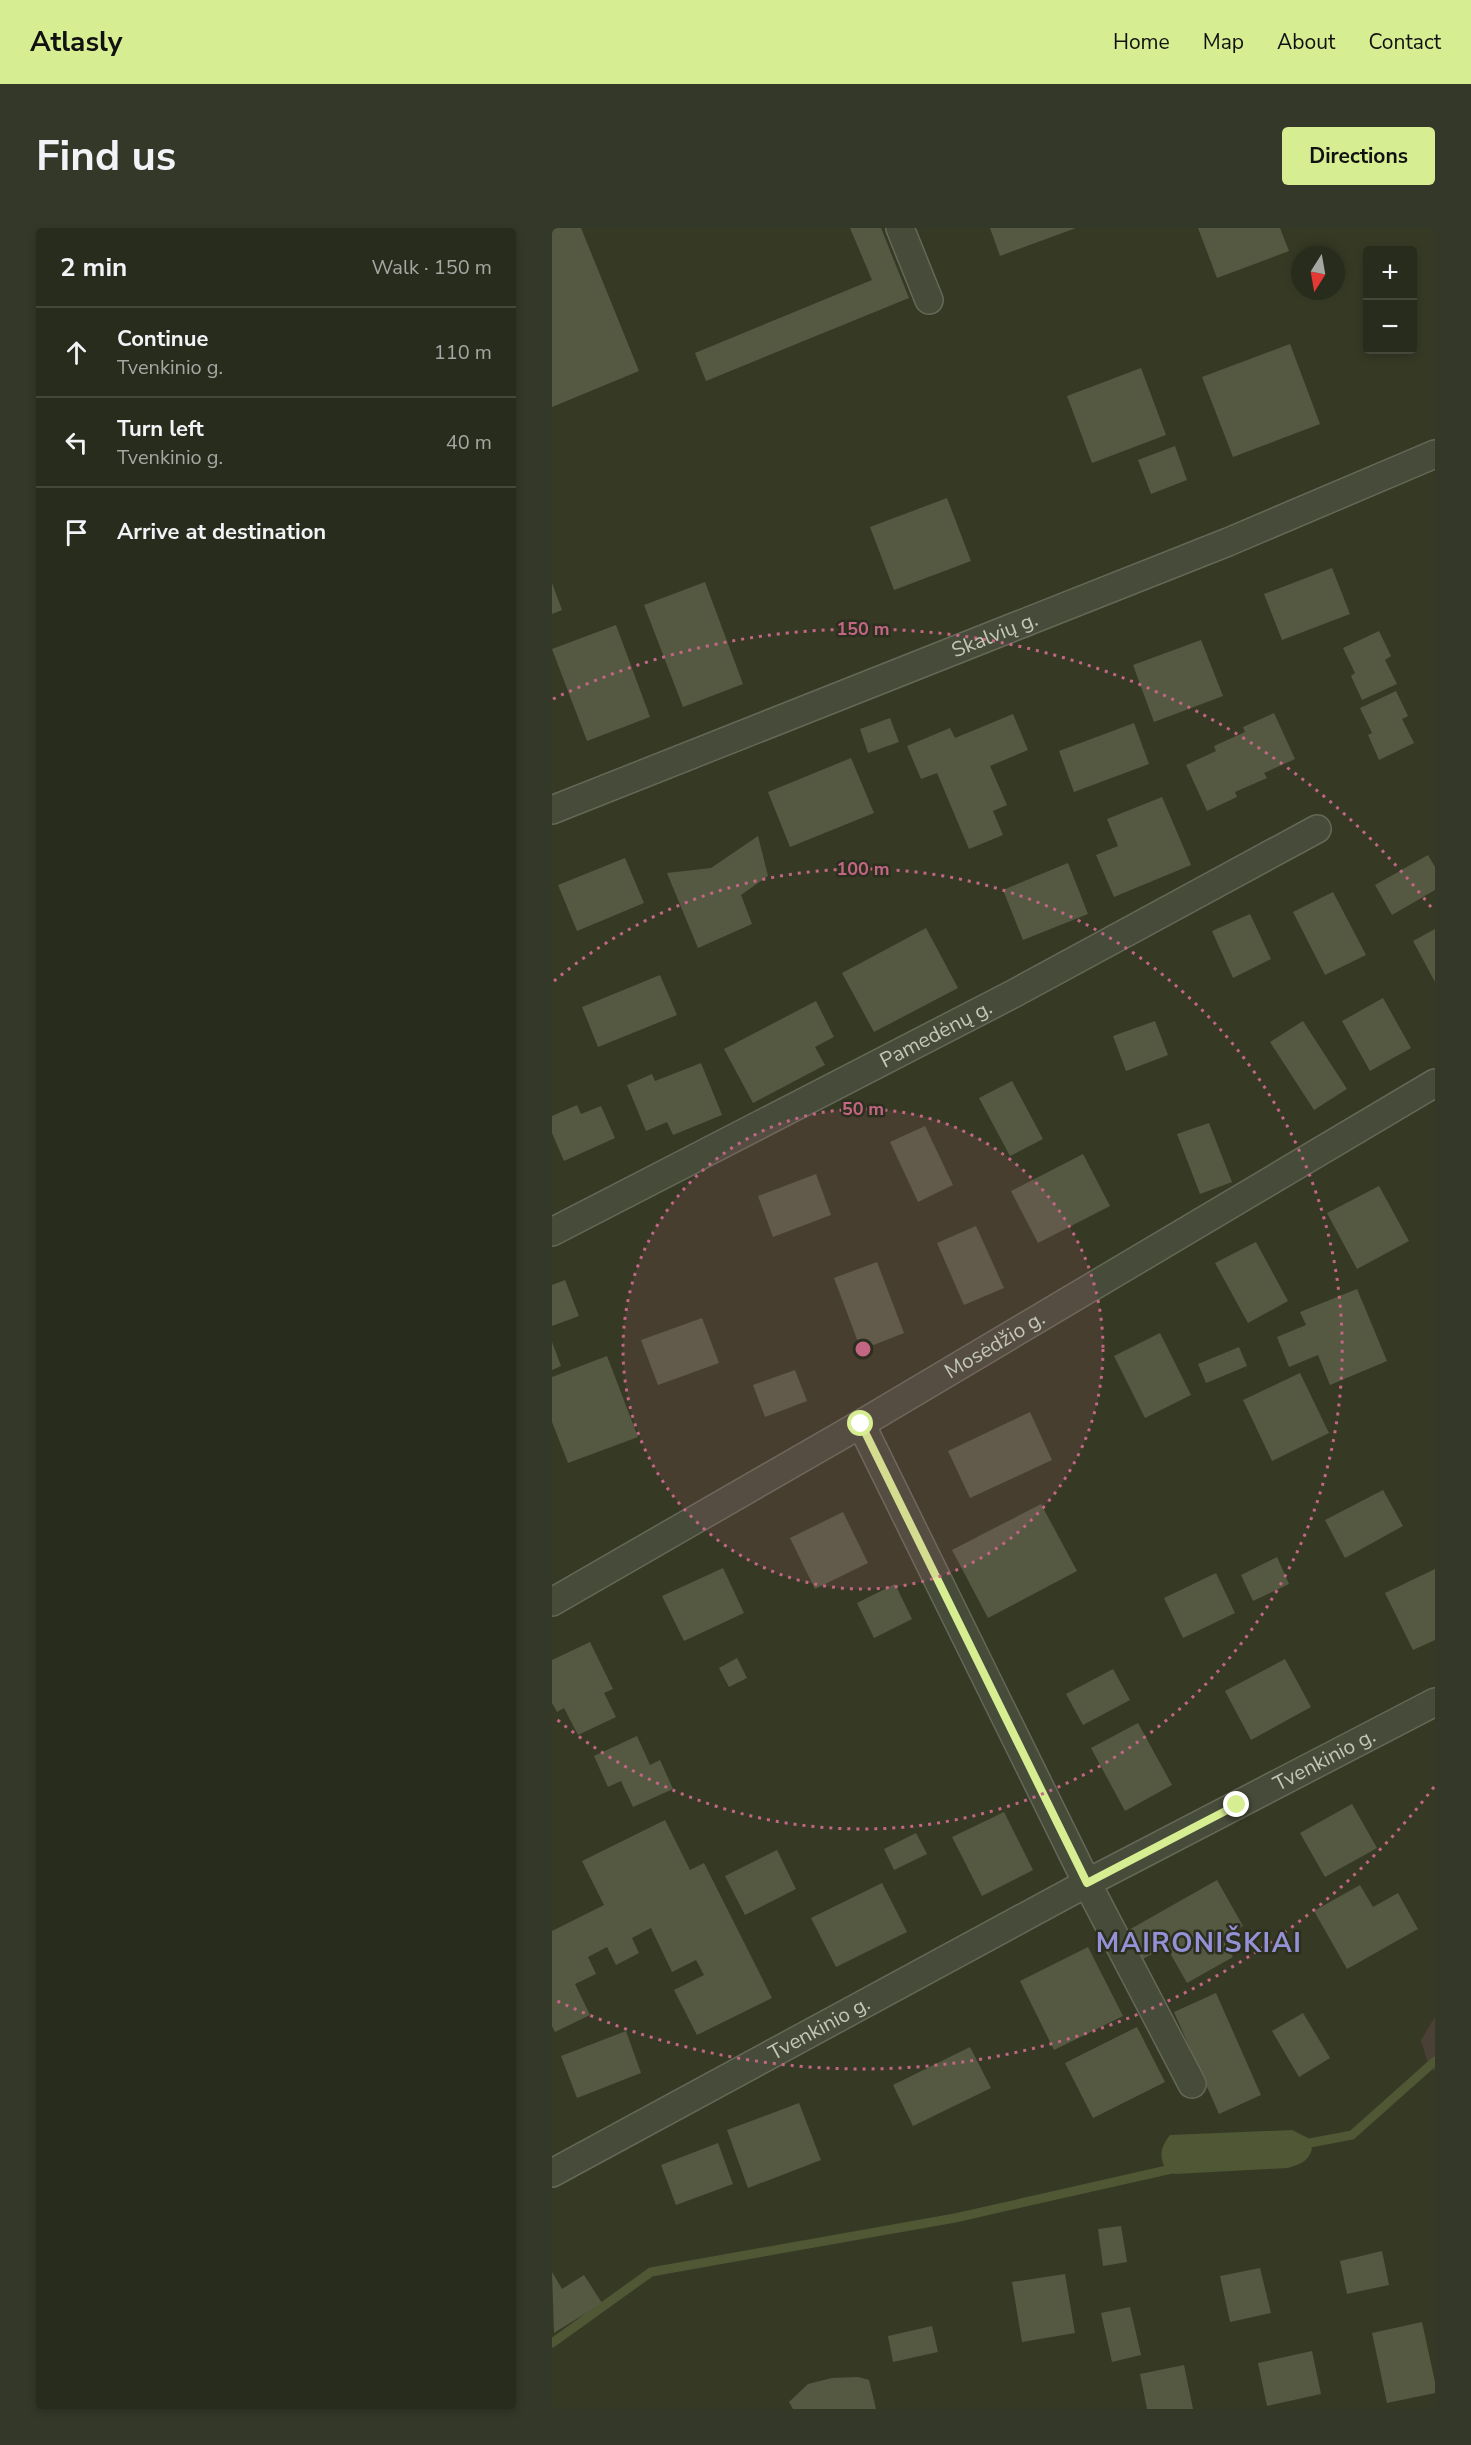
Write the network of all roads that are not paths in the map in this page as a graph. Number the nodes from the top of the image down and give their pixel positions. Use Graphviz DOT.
graph roads {
  1 [pos="900,228"];
  2 [pos="929,300"];
  3 [pos="1435,454"];
  4 [pos="552,810"];
  5 [pos="1317,829"];
  6 [pos="1435,1083"];
  7 [pos="552,1232"];
  8 [pos="861,1424"];
  9 [pos="552,1602"];
  10 [pos="1435,1702"];
  11 [pos="1087,1883"];
  12 [pos="1192,2084"];
  13 [pos="552,2173"];
  1 -- 2 [label="street"];
  3 -- 4 [label="street, Skalvių g."];
  5 -- 7 [label="street, Pamedėnų g."];
  6 -- 8 [label="street, Mosėdžio g."];
  8 -- 9 [label="street, Mosėdžio g."];
  8 -- 11 [label="street"];
  10 -- 11 [label="street, Tvenkinio g."];
  11 -- 12 [label="street"];
  11 -- 13 [label="street, Tvenkinio g."];
}
